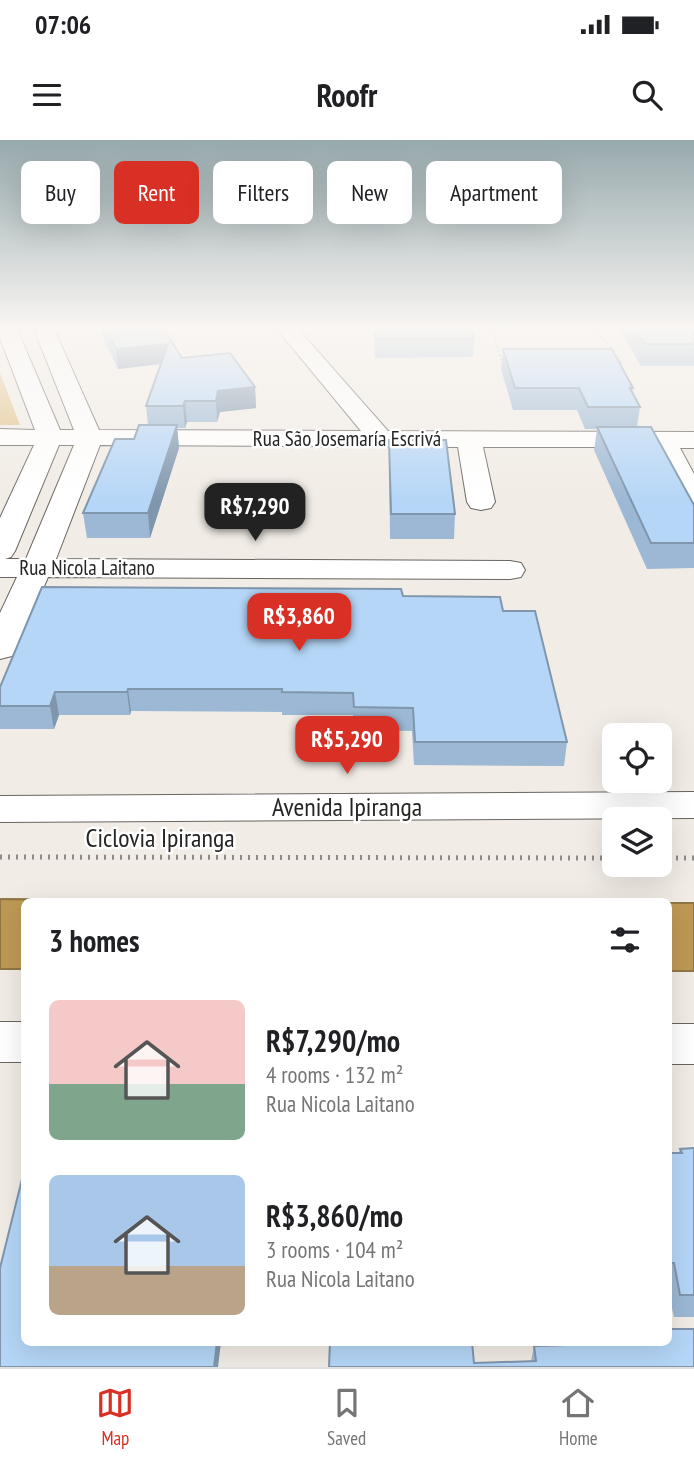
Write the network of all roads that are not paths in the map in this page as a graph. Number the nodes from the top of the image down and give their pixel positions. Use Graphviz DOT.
graph roads {
  1 [pos="30,386"];
  2 [pos="69,386"];
  3 [pos="336,386"];
  4 [pos="0,437"];
  5 [pos="50,437"];
  6 [pos="90,437"];
  7 [pos="381,439"];
  8 [pos="469,439"];
  9 [pos="663,440"];
  10 [pos="694,440"];
  11 [pos="694,500"];
  12 [pos="481,502"];
  13 [pos="0,551"];
  14 [pos="0,568"];
  15 [pos="37,568"];
  16 [pos="510,570"];
  17 [pos="0,649"];
  18 [pos="694,805"];
  19 [pos="0,809"];
  20 [pos="0,1042"];
  21 [pos="21,1042"];
  22 [pos="672,1044"];
  23 [pos="694,1044"];
  1 -- 5 [label="street"];
  2 -- 6 [label="street"];
  3 -- 7 [label="street"];
  4 -- 5 [label="street, Rua São Josemaría Escrivá"];
  5 -- 6 [label="street, Rua São Josemaría Escrivá"];
  5 -- 13 [label="street"];
  6 -- 7 [label="street, Rua São Josemaría Escrivá"];
  6 -- 15 [label="street"];
  7 -- 8 [label="street, Rua São Josemaría Escrivá"];
  8 -- 9 [label="street, Rua São Josemaría Escrivá"];
  8 -- 12 [label="street"];
  9 -- 10 [label="street, Rua São Josemaría Escrivá"];
  9 -- 11 [label="street"];
  14 -- 15 [label="street, Rua Nicola Laitano"];
  15 -- 16 [label="street, Rua Nicola Laitano"];
  15 -- 17 [label="street"];
  18 -- 19 [label="street, Avenida Ipiranga"];
  20 -- 21 [label="street"];
  22 -- 23 [label="street"];
}
